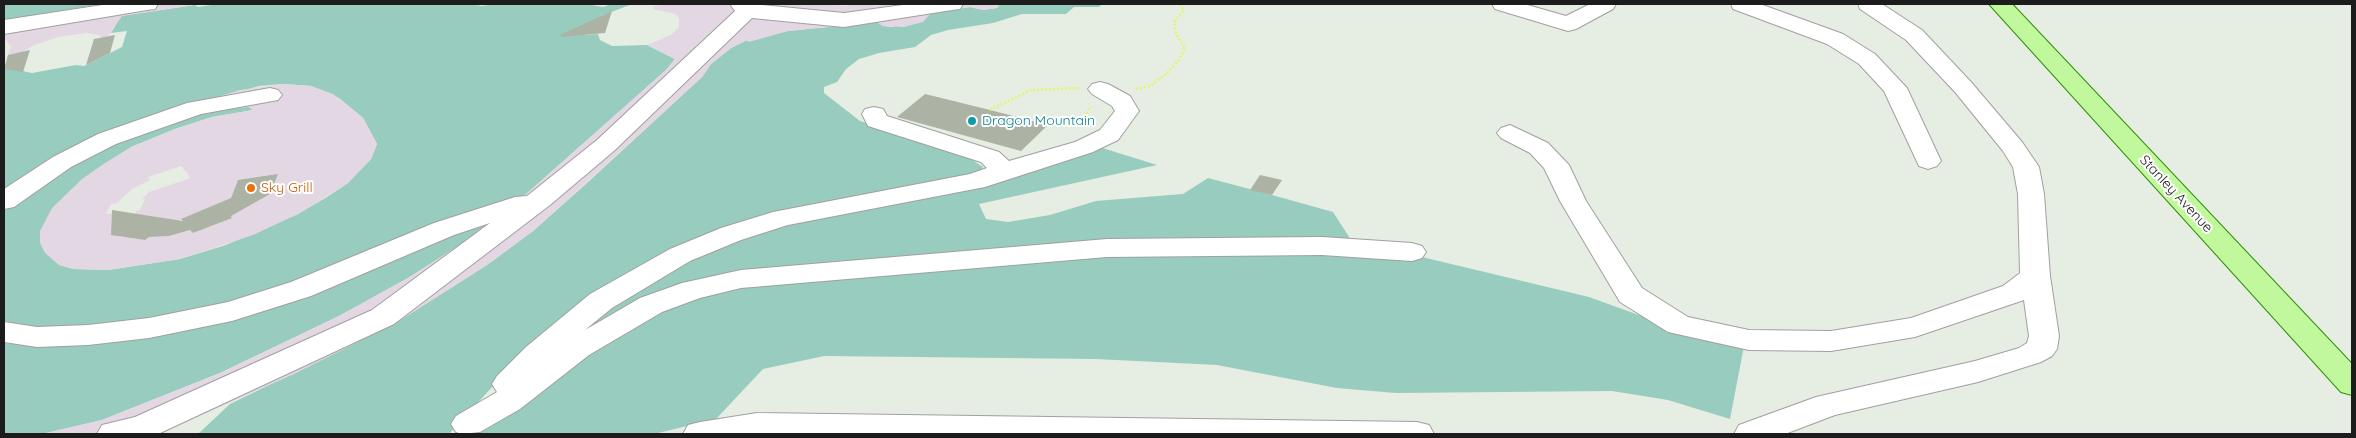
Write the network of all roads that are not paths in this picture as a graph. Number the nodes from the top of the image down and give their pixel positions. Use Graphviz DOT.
graph roads {
  1 [pos="147,4"];
  2 [pos="952,4"];
  3 [pos="1503,4"];
  4 [pos="1605,4"];
  5 [pos="1741,4"];
  6 [pos="1868,4"];
  7 [pos="2000,4"];
  8 [pos="743,7"];
  9 [pos="4,27"];
  10 [pos="1100,89"];
  11 [pos="270,95"];
  12 [pos="874,114"];
  13 [pos="1510,133"];
  14 [pos="1928,161"];
  15 [pos="1005,171"];
  16 [pos="540,199"];
  17 [pos="4,201"];
  18 [pos="1412,252"];
  19 [pos="2035,276"];
  20 [pos="1989,302"];
  21 [pos="4,332"];
  22 [pos="2044,336"];
  23 [pos="2352,384"];
  24 [pos="463,429"];
  25 [pos="135,432"];
  26 [pos="700,434"];
  27 [pos="1416,434"];
  28 [pos="1751,434"];
  1 -- 9 [label="street"];
  2 -- 8 [label="street"];
  3 -- 4 [label="street"];
  5 -- 14 [label="street"];
  6 -- 19 [label="street"];
  7 -- 23 [label="main road, Stanley Avenue"];
  8 -- 16 [label="street"];
  10 -- 15 [label="street"];
  11 -- 17 [label="street"];
  12 -- 15 [label="street"];
  13 -- 20 [label="street"];
  15 -- 24 [label="street"];
  16 -- 21 [label="street"];
  16 -- 25 [label="street"];
  18 -- 24 [label="street"];
  19 -- 20 [label="street"];
  19 -- 22 [label="street"];
  20 -- 22 [label="street"];
  22 -- 28 [label="street"];
  26 -- 27 [label="street"];
}
